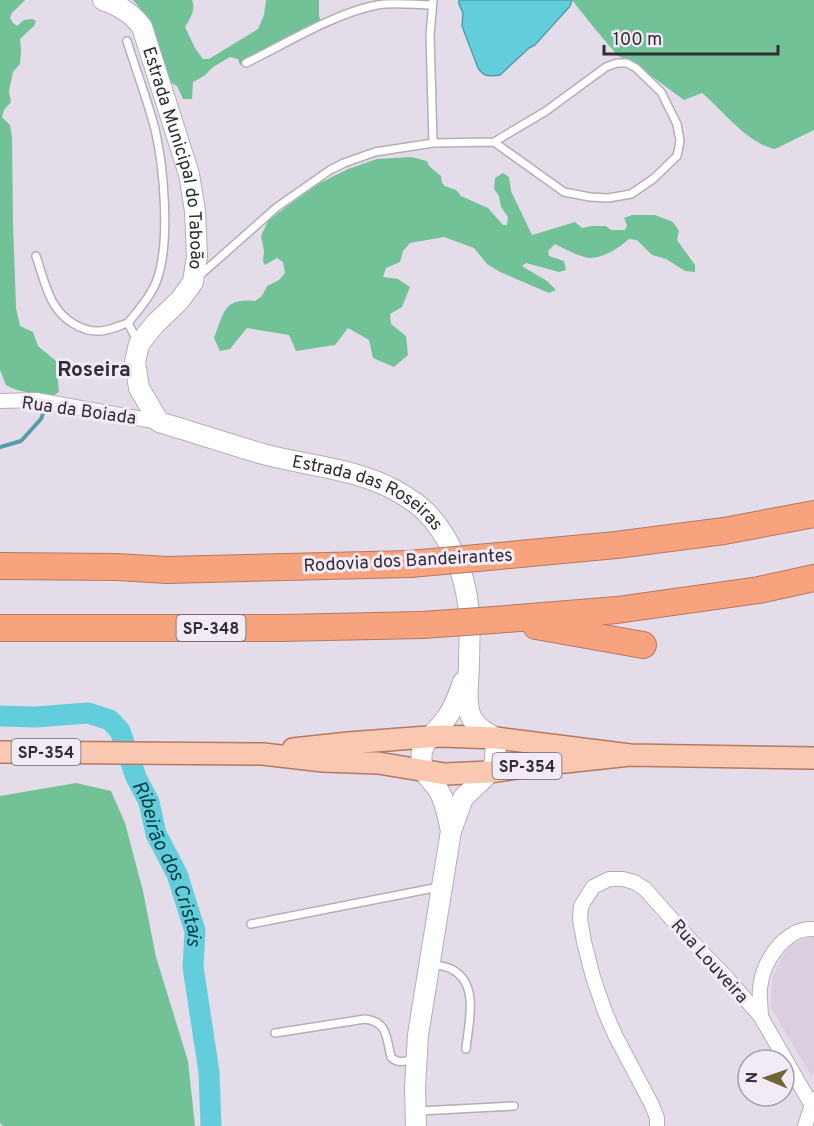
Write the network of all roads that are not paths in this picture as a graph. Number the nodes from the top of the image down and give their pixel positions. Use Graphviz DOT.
graph roads {
  1 [pos="103,0"];
  2 [pos="433,3"];
  3 [pos="127,41"];
  4 [pos="246,63"];
  5 [pos="433,142"];
  6 [pos="494,142"];
  7 [pos="36,256"];
  8 [pos="192,282"];
  9 [pos="128,323"];
  10 [pos="139,345"];
  11 [pos="1,399"];
  12 [pos="159,422"];
  13 [pos="814,514"];
  14 [pos="0,566"];
  15 [pos="814,578"];
  16 [pos="497,620"];
  17 [pos="0,628"];
  18 [pos="643,645"];
  19 [pos="469,662"];
  20 [pos="428,737"];
  21 [pos="496,738"];
  22 [pos="0,752"];
  23 [pos="263,754"];
  24 [pos="630,755"];
  25 [pos="814,758"];
  26 [pos="424,772"];
  27 [pos="490,772"];
  28 [pos="451,831"];
  29 [pos="441,887"];
  30 [pos="251,924"];
  31 [pos="814,929"];
  32 [pos="430,964"];
  33 [pos="761,1017"];
  34 [pos="275,1033"];
  35 [pos="466,1049"];
  36 [pos="416,1059"];
  37 [pos="813,1101"];
  38 [pos="514,1106"];
  39 [pos="416,1119"];
  40 [pos="657,1126"];
  41 [pos="805,1126"];
  1 -- 8 [label="street, Estrada Municipal do Taboão"];
  2 -- 4 [label="lane"];
  2 -- 5 [label="lane"];
  3 -- 9 [label="lane"];
  5 -- 6 [label="lane"];
  5 -- 8 [label="lane"];
  6 -- 6 [label="lane"];
  7 -- 9 [label="lane"];
  8 -- 10 [label="street, Estrada Municipal do Taboão"];
  9 -- 10 [label="lane"];
  10 -- 12 [label="street"];
  11 -- 12 [label="street, Rua da Boiada"];
  12 -- 19 [label="street, Estrada das Roseiras"];
  13 -- 14 [label="highway, Rodovia dos Bandeirantes, bridge"];
  15 -- 16 [label="highway, SP-348"];
  16 -- 17 [label="highway, SP-348, bridge"];
  16 -- 18 [label="highway"];
  19 -- 20 [label="street, Estrada das Roseiras"];
  19 -- 21 [label="street, Estrada das Roseiras"];
  20 -- 21 [label="main road, SP-354"];
  20 -- 23 [label="main road, SP-354"];
  20 -- 26 [label="street"];
  21 -- 24 [label="main road, SP-354"];
  21 -- 27 [label="street"];
  22 -- 23 [label="main road, SP-354"];
  23 -- 26 [label="main road, SP-354"];
  24 -- 25 [label="main road, SP-354"];
  24 -- 27 [label="main road, SP-354"];
  26 -- 27 [label="main road, SP-354"];
  26 -- 28 [label="street"];
  27 -- 28 [label="street"];
  28 -- 29 [label="street"];
  29 -- 30 [label="lane"];
  29 -- 32 [label="street"];
  31 -- 33 [label="street"];
  32 -- 35 [label="lane"];
  32 -- 36 [label="street"];
  33 -- 37 [label="street, Rua Louveira"];
  33 -- 40 [label="street, Rua Louveira"];
  34 -- 36 [label="lane"];
  36 -- 39 [label="street"];
  37 -- 41 [label="street"];
  38 -- 39 [label="lane"];
}
